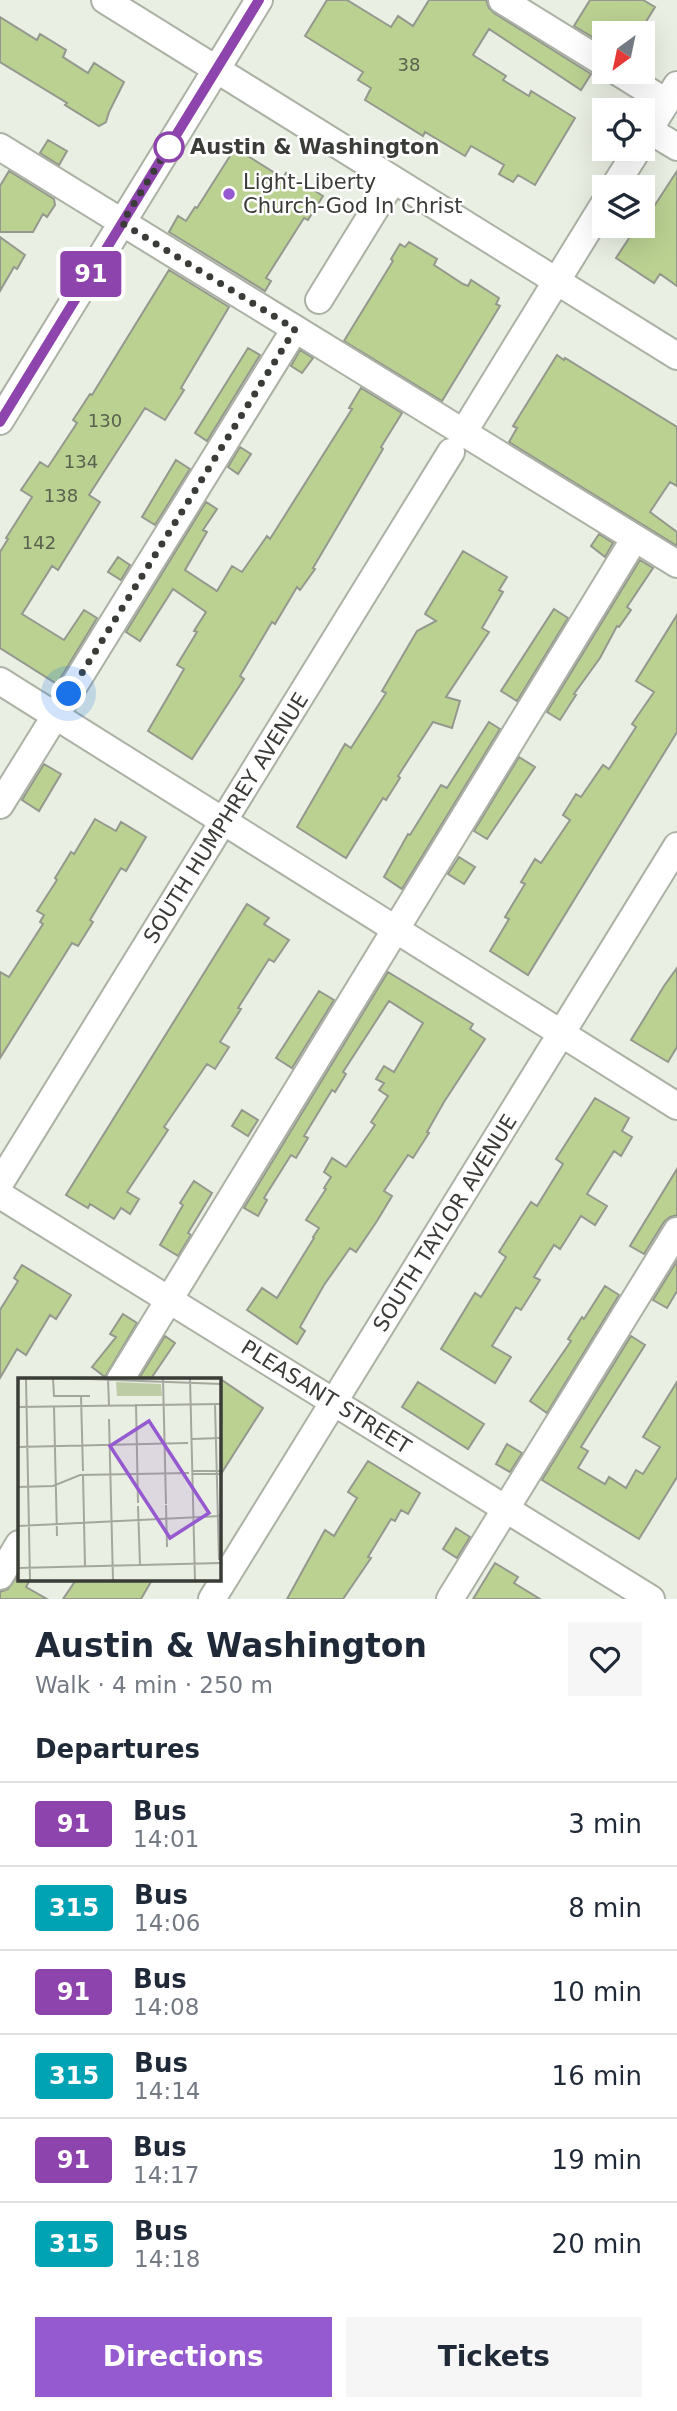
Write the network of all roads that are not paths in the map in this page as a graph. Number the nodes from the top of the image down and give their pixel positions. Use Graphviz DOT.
graph roads {
  1 [pos="105,0"];
  2 [pos="259,0"];
  3 [pos="502,0"];
  4 [pos="592,56"];
  5 [pos="217,69"];
  6 [pos="649,84"];
  7 [pos="672,93"];
  8 [pos="655,121"];
  9 [pos="655,142"];
  10 [pos="0,147"];
  11 [pos="677,147"];
  12 [pos="393,180"];
  13 [pos="122,223"];
  14 [pos="592,224"];
  15 [pos="556,282"];
  16 [pos="319,300"];
  17 [pos="295,329"];
  18 [pos="677,356"];
  19 [pos="0,421"];
  20 [pos="457,442"];
  21 [pos="635,538"];
  22 [pos="677,564"];
  23 [pos="0,681"];
  24 [pos="55,716"];
  25 [pos="0,805"];
  26 [pos="223,821"];
  27 [pos="677,846"];
  28 [pos="396,930"];
  29 [pos="562,1034"];
  30 [pos="677,1106"];
  31 [pos="0,1183"];
  32 [pos="0,1195"];
  33 [pos="677,1231"];
  34 [pos="169,1300"];
  35 [pos="121,1378"];
  36 [pos="334,1401"];
  37 [pos="506,1508"];
  38 [pos="18,1546"];
  39 [pos="0,1576"];
  40 [pos="212,1599"];
  41 [pos="450,1599"];
  42 [pos="651,1599"];
  1 -- 5 [label="street"];
  2 -- 5 [label="street"];
  3 -- 4 [label="street"];
  5 -- 12 [label="street"];
  5 -- 13 [label="street"];
  6 -- 7 [label="street"];
  7 -- 8 [label="street"];
  9 -- 11 [label="street"];
  10 -- 13 [label="street"];
  12 -- 15 [label="street"];
  12 -- 16 [label="street"];
  13 -- 17 [label="street"];
  13 -- 19 [label="street"];
  14 -- 15 [label="street, SOUTH HUMPHREY AVENUE"];
  15 -- 18 [label="street"];
  15 -- 20 [label="street, SOUTH HUMPHREY AVENUE"];
  17 -- 20 [label="street"];
  17 -- 24 [label="street"];
  20 -- 21 [label="street"];
  20 -- 26 [label="street, SOUTH HUMPHREY AVENUE"];
  21 -- 22 [label="street"];
  21 -- 28 [label="street"];
  23 -- 24 [label="street"];
  24 -- 25 [label="street"];
  24 -- 26 [label="street"];
  26 -- 28 [label="street"];
  26 -- 31 [label="street, SOUTH HUMPHREY AVENUE"];
  27 -- 29 [label="street, SOUTH TAYLOR AVENUE"];
  28 -- 29 [label="street"];
  28 -- 34 [label="street"];
  29 -- 30 [label="street"];
  29 -- 36 [label="street, SOUTH TAYLOR AVENUE"];
  32 -- 34 [label="street, PLEASANT STREET"];
  33 -- 37 [label="street"];
  34 -- 35 [label="street"];
  34 -- 36 [label="street, PLEASANT STREET"];
  36 -- 37 [label="street, PLEASANT STREET"];
  36 -- 40 [label="street, SOUTH TAYLOR AVENUE"];
  37 -- 41 [label="street"];
  37 -- 42 [label="street, PLEASANT STREET"];
  38 -- 39 [label="street"];
}
